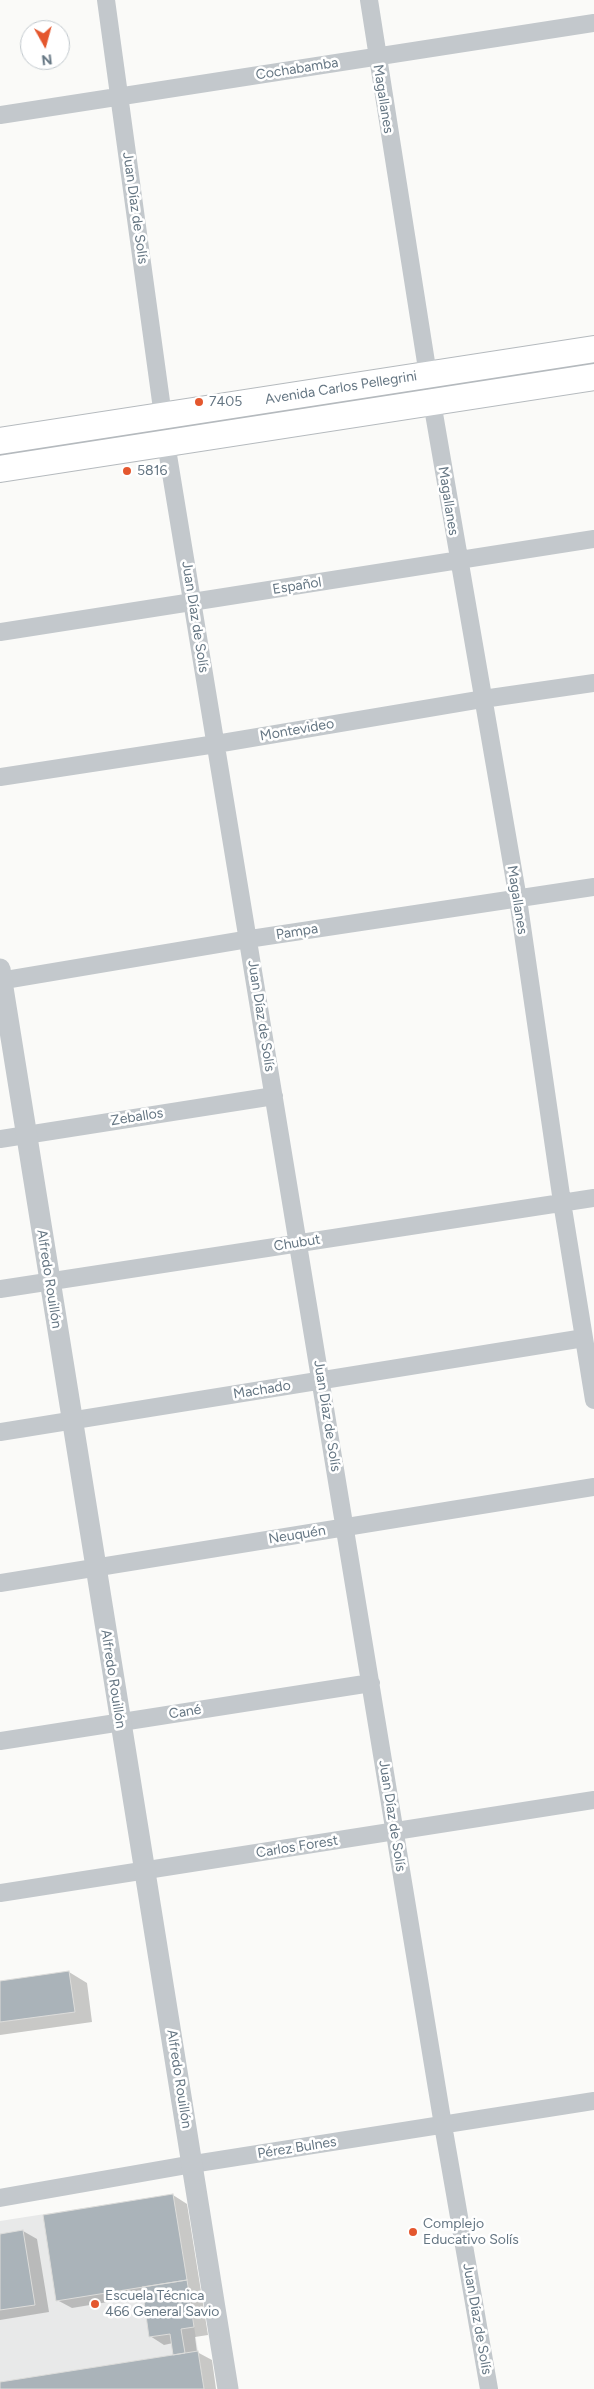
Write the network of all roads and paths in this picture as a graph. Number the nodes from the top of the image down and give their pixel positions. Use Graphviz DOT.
graph roads {
  1 [pos="106,0"];
  2 [pos="369,0"];
  3 [pos="594,23"];
  4 [pos="376,57"];
  5 [pos="120,97"];
  6 [pos="0,116"];
  7 [pos="594,349"];
  8 [pos="428,375"];
  9 [pos="594,377"];
  10 [pos="432,402"];
  11 [pos="163,416"];
  12 [pos="0,441"];
  13 [pos="166,443"];
  14 [pos="0,469"];
  15 [pos="594,539"];
  16 [pos="458,561"];
  17 [pos="193,602"];
  18 [pos="0,632"];
  19 [pos="594,683"];
  20 [pos="483,698"];
  21 [pos="216,744"];
  22 [pos="0,777"];
  23 [pos="594,887"];
  24 [pos="518,899"];
  25 [pos="249,939"];
  26 [pos="1,977"];
  27 [pos="274,1096"];
  28 [pos="25,1135"];
  29 [pos="0,1139"];
  30 [pos="594,1198"];
  31 [pos="562,1202"];
  32 [pos="298,1243"];
  33 [pos="49,1282"];
  34 [pos="0,1289"];
  35 [pos="584,1338"];
  36 [pos="321,1380"];
  37 [pos="594,1400"];
  38 [pos="71,1420"];
  39 [pos="0,1432"];
  40 [pos="594,1487"];
  41 [pos="345,1527"];
  42 [pos="95,1568"];
  43 [pos="0,1583"];
  44 [pos="370,1683"];
  45 [pos="120,1722"];
  46 [pos="0,1741"];
  47 [pos="594,1800"];
  48 [pos="395,1831"];
  49 [pos="144,1870"];
  50 [pos="0,1893"];
  51 [pos="594,2101"];
  52 [pos="443,2125"];
  53 [pos="193,2164"];
  54 [pos="0,2198"];
  55 [pos="228,2389"];
  56 [pos="490,2389"];
  1 -- 5 [label="street, Juan Díaz de Solís"];
  2 -- 4 [label="street, Magallanes"];
  3 -- 4 [label="street, Cochabamba"];
  4 -- 5 [label="street, Cochabamba"];
  4 -- 8 [label="street, Magallanes"];
  5 -- 6 [label="street, Cochabamba"];
  5 -- 11 [label="street, Juan Díaz de Solís"];
  7 -- 8 [label="main road, Avenida Carlos Pellegrini"];
  8 -- 11 [label="main road, Avenida Carlos Pellegrini"];
  9 -- 10 [label="main road, Avenida Carlos Pellegrini"];
  10 -- 13 [label="main road, Avenida Carlos Pellegrini"];
  10 -- 16 [label="street, Magallanes"];
  11 -- 12 [label="main road, Avenida Carlos Pellegrini"];
  13 -- 14 [label="main road, Avenida Carlos Pellegrini"];
  13 -- 17 [label="street, Juan Díaz de Solís"];
  15 -- 16 [label="street, Español"];
  16 -- 17 [label="street, Español"];
  16 -- 20 [label="street, Magallanes"];
  17 -- 18 [label="street, Español"];
  17 -- 21 [label="street, Juan Díaz de Solís"];
  19 -- 20 [label="street, Montevideo"];
  20 -- 21 [label="street, Montevideo"];
  20 -- 24 [label="street, Magallanes"];
  21 -- 22 [label="street, Montevideo"];
  21 -- 25 [label="street, Juan Díaz de Solís"];
  23 -- 24 [label="street, Pampa"];
  24 -- 25 [label="street, Pampa"];
  24 -- 31 [label="street, Magallanes"];
  25 -- 26 [label="street, Pampa"];
  25 -- 27 [label="street, Juan Díaz de Solís"];
  26 -- 28 [label="street, Alfredo Rouillón"];
  27 -- 28 [label="street, Zeballos"];
  27 -- 32 [label="street, Juan Díaz de Solís"];
  28 -- 29 [label="street, Zeballos"];
  28 -- 33 [label="street, Alfredo Rouillón"];
  30 -- 31 [label="street, Chubut"];
  31 -- 32 [label="street, Chubut"];
  31 -- 35 [label="street, Magallanes"];
  32 -- 33 [label="street, Chubut"];
  32 -- 36 [label="street, Juan Díaz de Solís"];
  33 -- 34 [label="street, Chubut"];
  33 -- 38 [label="street, Alfredo Rouillón"];
  35 -- 36 [label="street, Machado"];
  35 -- 37 [label="street, Magallanes"];
  36 -- 38 [label="street, Machado"];
  36 -- 41 [label="street, Juan Díaz de Solís"];
  38 -- 39 [label="street, Machado"];
  38 -- 42 [label="street, Alfredo Rouillón"];
  40 -- 41 [label="street, Neuquén"];
  41 -- 42 [label="street, Neuquén"];
  41 -- 44 [label="street, Juan Díaz de Solís"];
  42 -- 43 [label="street, Neuquén"];
  42 -- 45 [label="street, Alfredo Rouillón"];
  44 -- 45 [label="street, Cané"];
  44 -- 48 [label="street, Juan Díaz de Solís"];
  45 -- 46 [label="street, Cané"];
  45 -- 49 [label="street, Alfredo Rouillón"];
  47 -- 48 [label="street, Carlos Forest"];
  48 -- 49 [label="street, Carlos Forest"];
  48 -- 52 [label="street, Juan Díaz de Solís"];
  49 -- 50 [label="street, Carlos Forest"];
  49 -- 53 [label="street, Alfredo Rouillón"];
  51 -- 52 [label="street, Pérez Bulnes"];
  52 -- 53 [label="street, Pérez Bulnes"];
  52 -- 56 [label="street, Juan Díaz de Solís"];
  53 -- 54 [label="street, Pérez Bulnes"];
  53 -- 55 [label="street, Alfredo Rouillón"];
}
